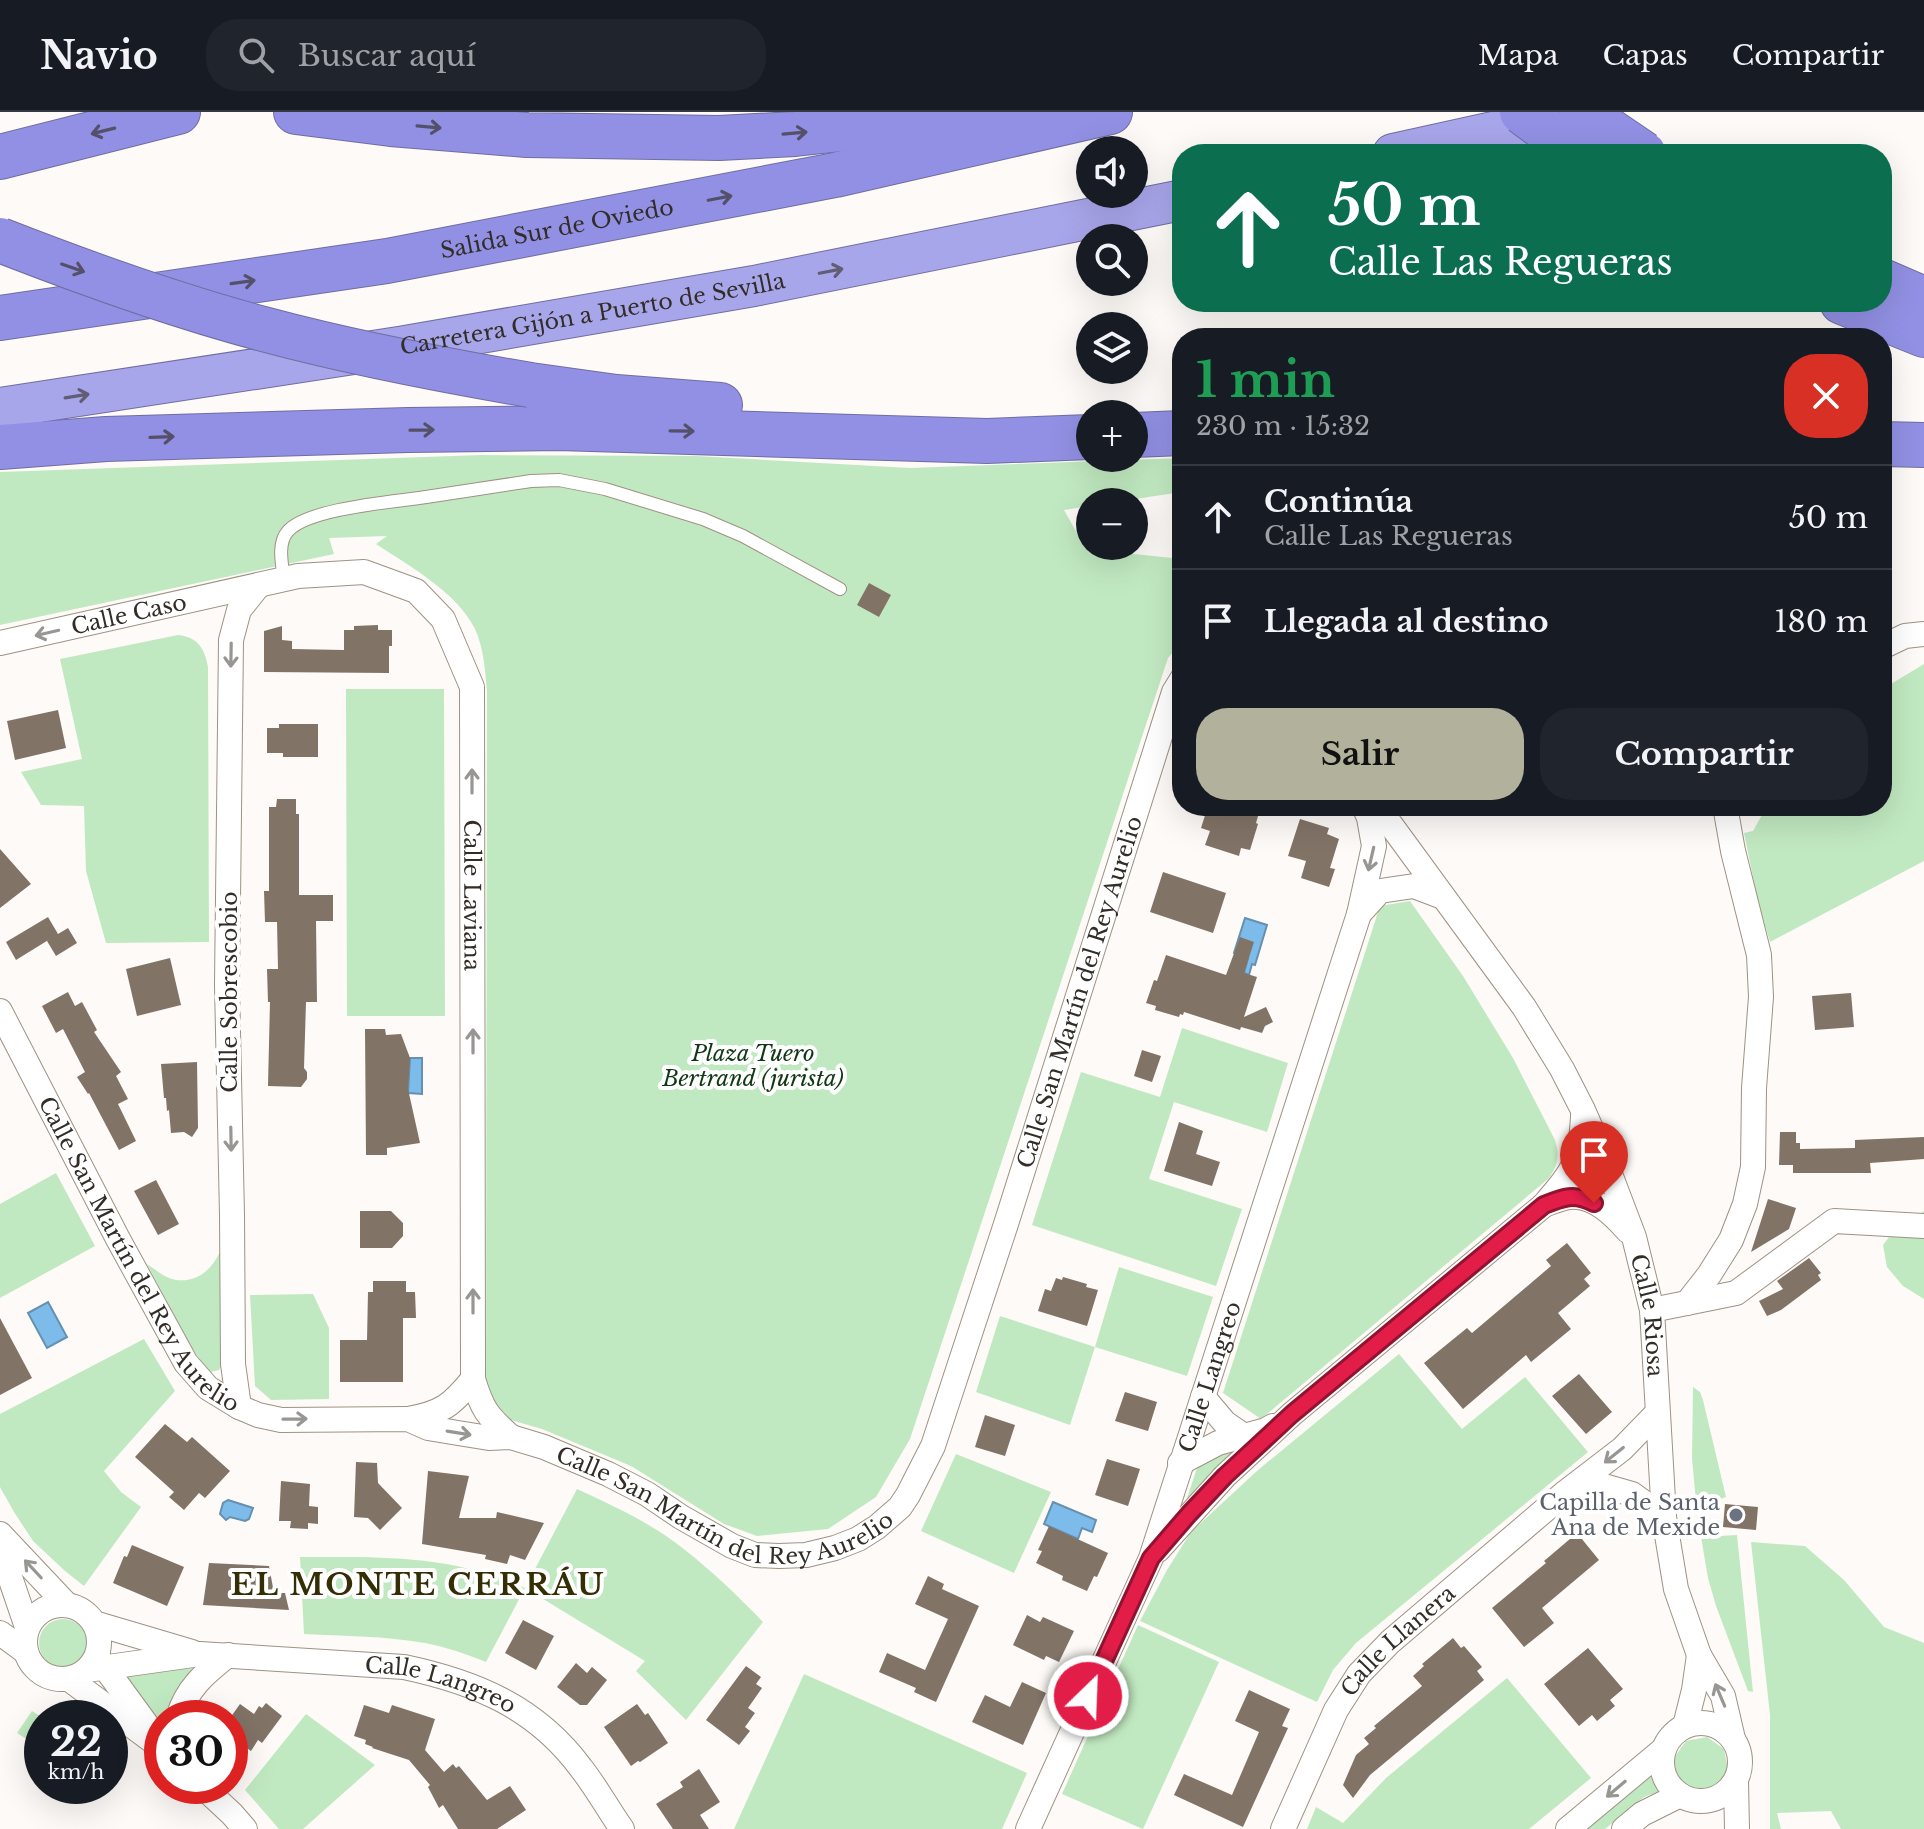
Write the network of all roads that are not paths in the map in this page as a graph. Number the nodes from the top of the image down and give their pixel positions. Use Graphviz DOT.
graph roads {
  1 [pos="178,112"];
  2 [pos="296,112"];
  3 [pos="998,112"];
  4 [pos="1110,112"];
  5 [pos="1522,112"];
  6 [pos="1584,112"];
  7 [pos="1438,144"];
  8 [pos="1565,144"];
  9 [pos="1630,144"];
  10 [pos="0,157"];
  11 [pos="1172,202"];
  12 [pos="0,240"];
  13 [pos="1892,285"];
  14 [pos="1924,299"];
  15 [pos="1867,312"];
  16 [pos="0,318"];
  17 [pos="1924,335"];
  18 [pos="0,408"];
  19 [pos="1076,426"];
  20 [pos="1148,427"];
  21 [pos="1172,429"];
  22 [pos="1172,431"];
  23 [pos="1148,434"];
  24 [pos="1076,438"];
  25 [pos="1892,444"];
  26 [pos="1924,445"];
  27 [pos="0,447"];
  28 [pos="284,579"];
  29 [pos="259,585"];
  30 [pos="840,589"];
  31 [pos="1924,634"];
  32 [pos="1892,642"];
  33 [pos="0,643"];
  34 [pos="1172,698"];
  35 [pos="1368,816"];
  36 [pos="1382,816"];
  37 [pos="1727,816"];
  38 [pos="1443,897"];
  39 [pos="1359,914"];
  40 [pos="0,1011"];
  41 [pos="1583,1110"];
  42 [pos="1544,1205"];
  43 [pos="1924,1226"];
  44 [pos="1634,1237"];
  45 [pos="1687,1303"];
  46 [pos="1652,1310"];
  47 [pos="473,1379"];
  48 [pos="1203,1397"];
  49 [pos="239,1407"];
  50 [pos="1657,1413"];
  51 [pos="1292,1414"];
  52 [pos="408,1419"];
  53 [pos="1244,1436"];
  54 [pos="511,1437"];
  55 [pos="1180,1463"];
  56 [pos="1566,1492"];
  57 [pos="1664,1517"];
  58 [pos="0,1534"];
  59 [pos="0,1548"];
  60 [pos="1151,1558"];
  61 [pos="66,1604"];
  62 [pos="22,1614"];
  63 [pos="94,1623"];
  64 [pos="0,1633"];
  65 [pos="26,1652"];
  66 [pos="200,1654"];
  67 [pos="228,1655"];
  68 [pos="1699,1655"];
  69 [pos="90,1668"];
  70 [pos="184,1700"];
  71 [pos="1685,1726"];
  72 [pos="144,1727"];
  73 [pos="144,1727"];
  74 [pos="1733,1739"];
  75 [pos="1664,1749"];
  76 [pos="1736,1781"];
  77 [pos="1680,1795"];
  78 [pos="1706,1801"];
  79 [pos="221,1804"];
  80 [pos="245,1829"];
  81 [pos="622,1829"];
  82 [pos="1028,1829"];
  83 [pos="1283,1829"];
  84 [pos="1568,1829"];
  85 [pos="1624,1829"];
  86 [pos="1728,1829"];
  87 [pos="1737,1829"];
  1 -- 10 [label="highway, one-way"];
  2 -- 3 [label="highway, one-way"];
  16 -- 4 [label="highway, Salida Sur de Oviedo, one-way"];
  5 -- 8 [label="highway, bridge"];
  6 -- 7 [label="highway"];
  6 -- 9 [label="highway, bridge"];
  18 -- 11 [label="highway, Carretera Gijón a Puerto de Sevilla, one-way"];
  12 -- 19 [label="highway, one-way, bridge"];
  13 -- 14 [label="highway"];
  15 -- 17 [label="highway"];
  20 -- 21 [label="highway"];
  22 -- 23 [label="highway"];
  27 -- 24 [label="highway, one-way"];
  25 -- 26 [label="highway"];
  28 -- 29 [label="street, Calle Laviana"];
  28 -- 30 [label="lane"];
  47 -- 28 [label="street, Calle Laviana, one-way"];
  29 -- 33 [label="street, Calle Caso, one-way"];
  29 -- 49 [label="street, Calle Sobrescobio, one-way"];
  31 -- 32 [label="street"];
  34 -- 54 [label="street, Calle San Martín del Rey Aurelio"];
  35 -- 39 [label="street, Calle Langreo, one-way"];
  36 -- 38 [label="street, Calle Riosa"];
  37 -- 45 [label="street"];
  38 -- 39 [label="street"];
  38 -- 41 [label="street, Calle Riosa"];
  39 -- 48 [label="street, Calle Langreo"];
  40 -- 49 [label="street, Calle San Martín del Rey Aurelio"];
  41 -- 42 [label="street"];
  41 -- 44 [label="street, Calle Riosa"];
  42 -- 44 [label="street"];
  42 -- 51 [label="street"];
  43 -- 45 [label="street"];
  44 -- 46 [label="street, Calle Riosa"];
  45 -- 46 [label="street"];
  46 -- 50 [label="street, Calle Riosa"];
  47 -- 52 [label="street"];
  47 -- 54 [label="street, Calle Laviana"];
  48 -- 53 [label="street"];
  48 -- 55 [label="street, Calle Langreo"];
  49 -- 52 [label="street, Calle San Martín del Rey Aurelio, one-way"];
  50 -- 56 [label="street, Calle Llanera, one-way"];
  50 -- 57 [label="street, Calle Riosa"];
  51 -- 53 [label="street"];
  51 -- 60 [label="street"];
  52 -- 54 [label="street, Calle San Martín del Rey Aurelio, one-way"];
  53 -- 55 [label="street"];
  55 -- 60 [label="street, Calle Langreo"];
  56 -- 57 [label="street"];
  56 -- 83 [label="street, Calle Llanera"];
  57 -- 68 [label="street, Calle Riosa"];
  61 -- 58 [label="street, one-way"];
  59 -- 62 [label="street"];
  60 -- 82 [label="street, Calle Langreo"];
  61 -- 62 [label="street"];
  61 -- 63 [label="street"];
  62 -- 65 [label="street"];
  63 -- 66 [label="street, Calle Langreo"];
  63 -- 69 [label="street"];
  64 -- 65 [label="street"];
  65 -- 69 [label="street"];
  66 -- 67 [label="street, Calle Langreo"];
  66 -- 69 [label="street, Calle Langreo"];
  67 -- 70 [label="street"];
  67 -- 81 [label="street, Calle Langreo"];
  68 -- 71 [label="street, Calle Riosa"];
  74 -- 68 [label="street, Calle Riosa, one-way"];
  69 -- 72 [label="street"];
  69 -- 73 [label="street"];
  71 -- 74 [label="street"];
  71 -- 75 [label="street"];
  74 -- 76 [label="street"];
  75 -- 77 [label="street"];
  75 -- 84 [label="street, one-way"];
  76 -- 78 [label="street"];
  76 -- 87 [label="street"];
  77 -- 78 [label="street"];
  77 -- 85 [label="street"];
  78 -- 86 [label="street"];
  79 -- 80 [label="street"];
}
